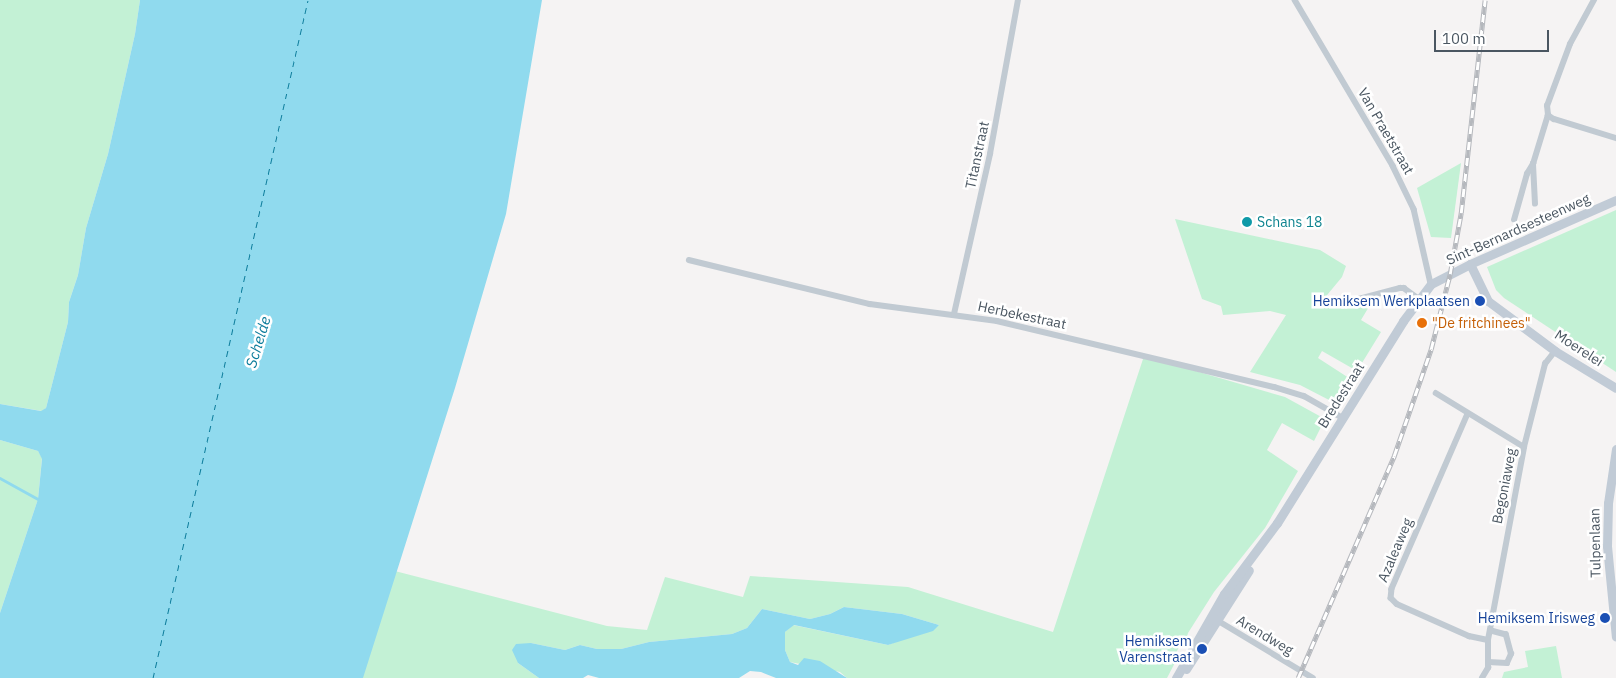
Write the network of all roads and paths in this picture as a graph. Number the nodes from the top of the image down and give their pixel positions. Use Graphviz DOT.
graph roads {
  1 [pos="1018,0"];
  2 [pos="1295,0"];
  3 [pos="1594,0"];
  4 [pos="1548,115"];
  5 [pos="1616,138"];
  6 [pos="1533,164"];
  7 [pos="1616,200"];
  8 [pos="1535,204"];
  9 [pos="1514,220"];
  10 [pos="688,260"];
  11 [pos="1470,264"];
  12 [pos="1431,284"];
  13 [pos="1419,299"];
  14 [pos="1340,304"];
  15 [pos="954,314"];
  16 [pos="1555,351"];
  17 [pos="1616,388"];
  18 [pos="1436,393"];
  19 [pos="1468,414"];
  20 [pos="1343,418"];
  21 [pos="1524,447"];
  22 [pos="1616,449"];
  23 [pos="1277,523"];
  24 [pos="1217,620"];
  25 [pos="1491,631"];
  26 [pos="1616,637"];
  27 [pos="1488,640"];
  28 [pos="1488,665"];
  29 [pos="1491,676"];
  30 [pos="1176,678"];
  31 [pos="1181,678"];
  32 [pos="1313,678"];
  33 [pos="1482,678"];
  1 -- 15 [label="street, Titanstraat"];
  2 -- 12 [label="street, Van Praetstraat"];
  3 -- 4 [label="street"];
  4 -- 5 [label="street"];
  4 -- 6 [label="street"];
  6 -- 8 [label="street"];
  6 -- 9 [label="street"];
  7 -- 11 [label="main road, Sint-Bernardsesteenweg"];
  10 -- 15 [label="street, Herbekestraat"];
  11 -- 12 [label="main road, Sint-Bernardsesteenweg"];
  11 -- 16 [label="main road, Moerelei"];
  12 -- 13 [label="main road, Bredestraat"];
  13 -- 14 [label="street"];
  13 -- 20 [label="main road, Bredestraat"];
  15 -- 20 [label="street, Herbekestraat"];
  16 -- 17 [label="main road, Moerelei"];
  16 -- 21 [label="street, Begoniaweg"];
  18 -- 19 [label="street"];
  19 -- 21 [label="street"];
  19 -- 27 [label="street, Azaleaweg"];
  20 -- 23 [label="main road, Bredestraat"];
  21 -- 25 [label="street, Begoniaweg"];
  22 -- 26 [label="main road, Tulpenlaan"];
  23 -- 24 [label="main road, Bredestraat"];
  23 -- 30 [label="main road, Bredestraat"];
  24 -- 31 [label="main road, Bredestraat"];
  24 -- 32 [label="street, Arendweg"];
  25 -- 27 [label="street, Begoniaweg"];
  25 -- 28 [label="street"];
  27 -- 28 [label="street, Begoniaweg"];
  28 -- 29 [label="street"];
  28 -- 33 [label="street"];
}
